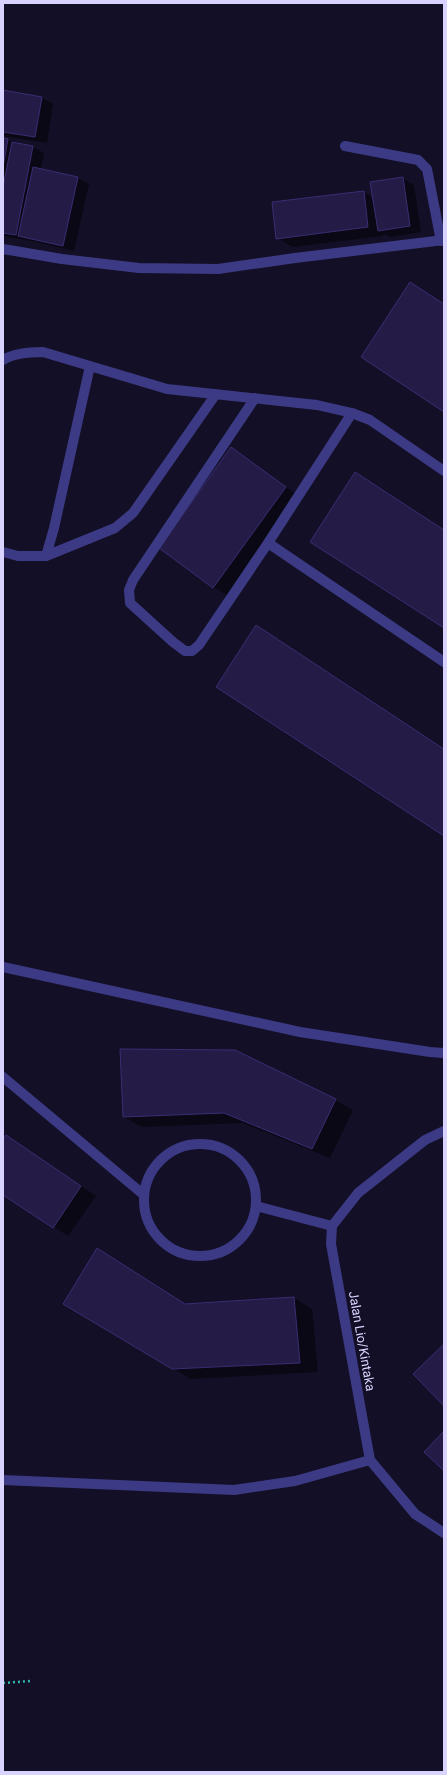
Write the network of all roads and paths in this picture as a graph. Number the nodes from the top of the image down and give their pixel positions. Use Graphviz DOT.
graph roads {
  1 [pos="345,146"];
  2 [pos="443,241"];
  3 [pos="3,249"];
  4 [pos="3,360"];
  5 [pos="90,366"];
  6 [pos="216,394"];
  7 [pos="255,398"];
  8 [pos="352,413"];
  9 [pos="444,471"];
  10 [pos="268,543"];
  11 [pos="3,552"];
  12 [pos="46,556"];
  13 [pos="444,662"];
  14 [pos="3,967"];
  15 [pos="444,1053"];
  16 [pos="3,1078"];
  17 [pos="444,1131"];
  18 [pos="144,1195"];
  19 [pos="256,1206"];
  20 [pos="332,1226"];
  21 [pos="370,1460"];
  22 [pos="3,1480"];
  23 [pos="444,1533"];
  24 [pos="30,1681"];
  25 [pos="3,1683"];
  1 -- 2 [label="street"];
  2 -- 3 [label="street"];
  4 -- 5 [label="street"];
  5 -- 6 [label="street"];
  5 -- 12 [label="street"];
  6 -- 7 [label="street"];
  6 -- 12 [label="street"];
  7 -- 8 [label="street"];
  7 -- 10 [label="street"];
  8 -- 9 [label="street"];
  8 -- 10 [label="street"];
  10 -- 13 [label="street"];
  11 -- 12 [label="street"];
  14 -- 15 [label="street"];
  16 -- 18 [label="street"];
  17 -- 20 [label="street"];
  18 -- 19 [label="street"];
  18 -- 19 [label="street"];
  19 -- 20 [label="street"];
  20 -- 21 [label="street, Jalan Lio/Kintaka"];
  21 -- 22 [label="street"];
  21 -- 23 [label="street"];
  24 -- 25 [label="path"];
}
